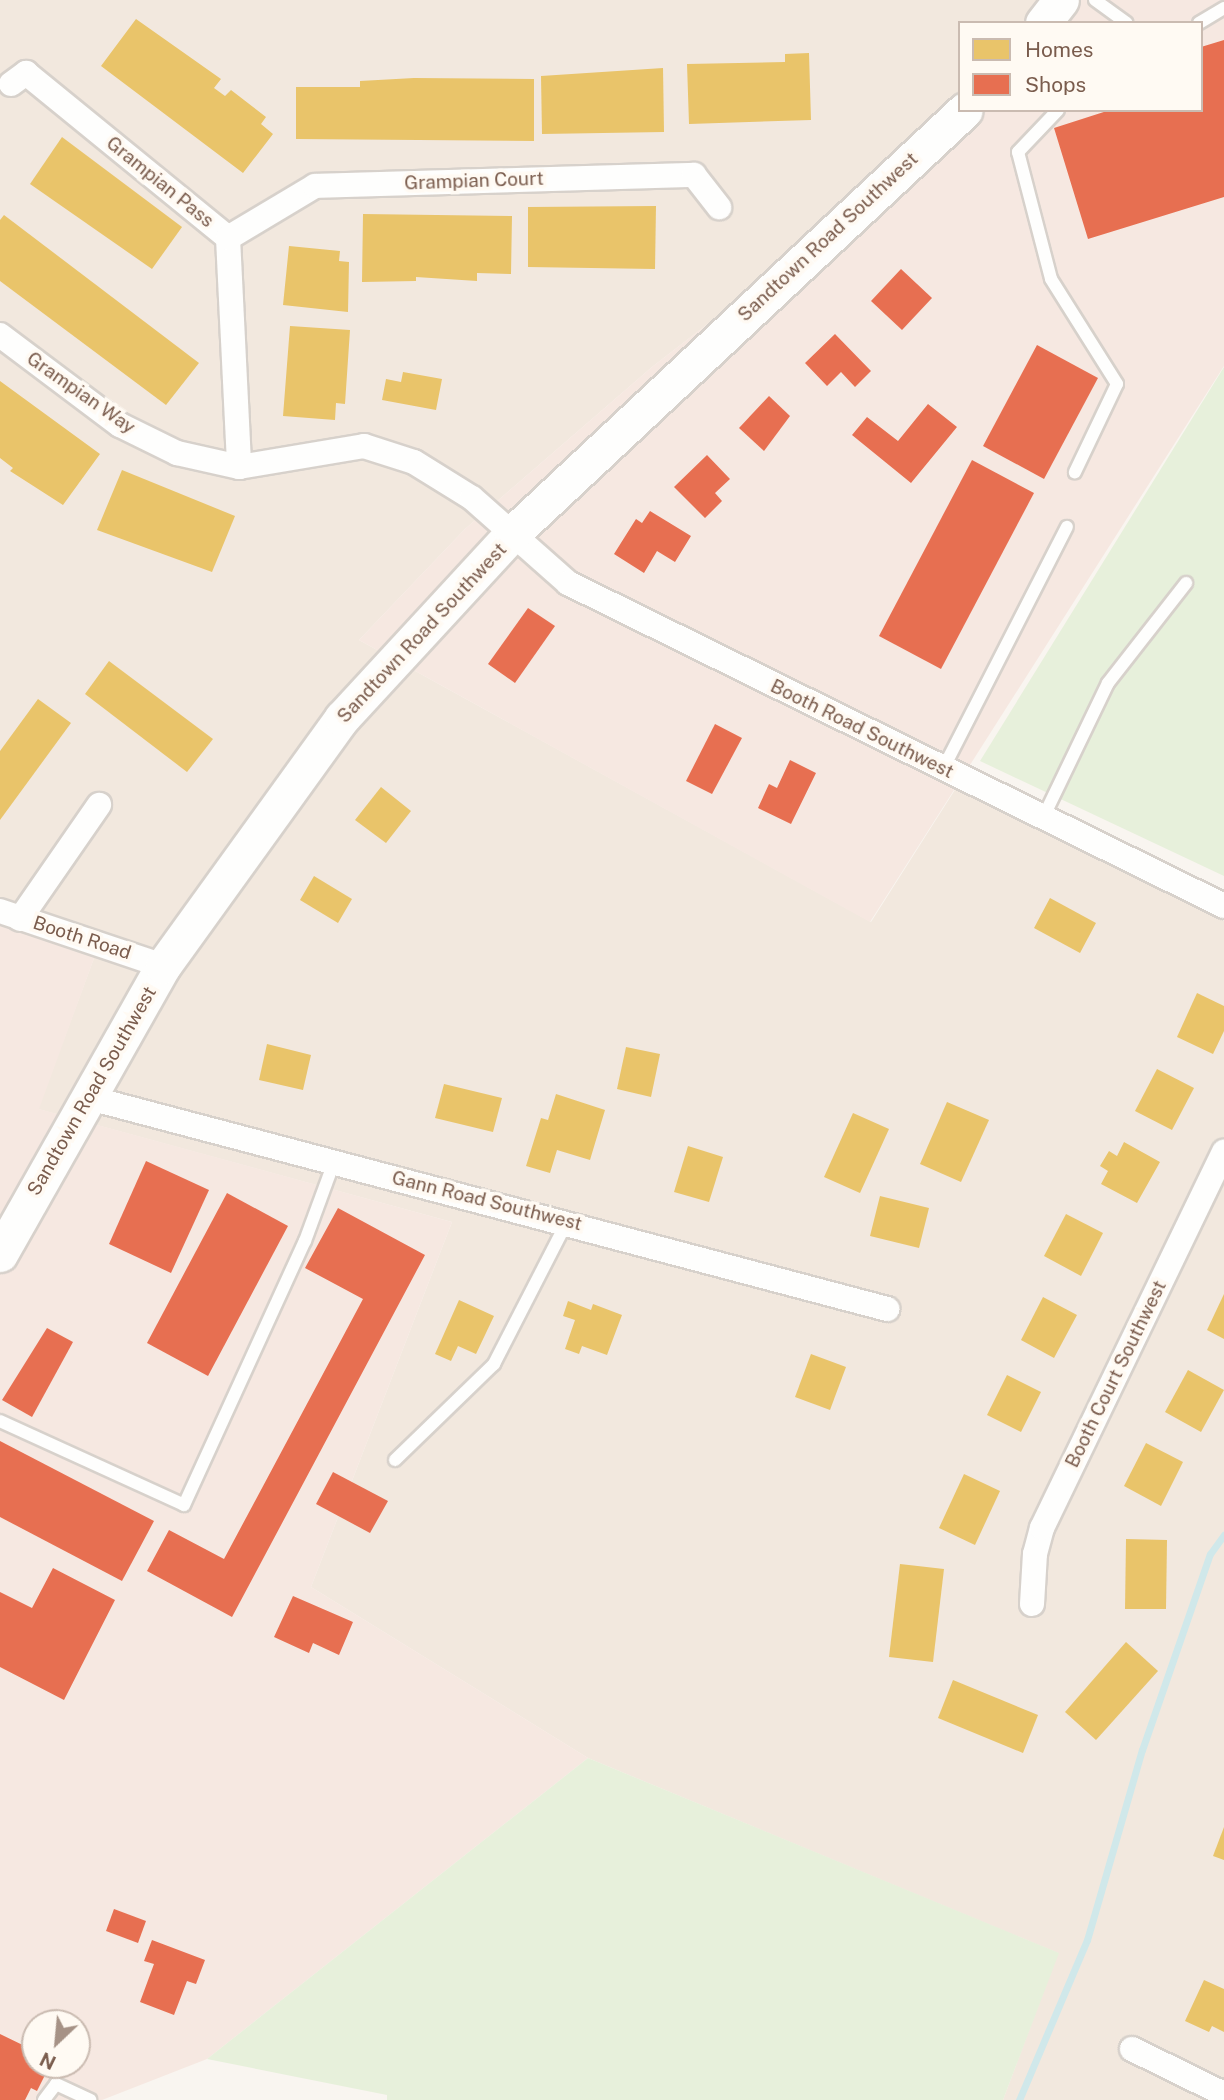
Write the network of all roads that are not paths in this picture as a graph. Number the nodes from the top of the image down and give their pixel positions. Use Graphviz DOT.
graph roads {
  1 [pos="1060,0"];
  2 [pos="1095,0"];
  3 [pos="1224,8"];
  4 [pos="1044,21"];
  5 [pos="1123,21"];
  6 [pos="1202,21"];
  7 [pos="11,84"];
  8 [pos="963,112"];
  9 [pos="1056,112"];
  10 [pos="719,207"];
  11 [pos="228,238"];
  12 [pos="0,335"];
  13 [pos="239,467"];
  14 [pos="1075,472"];
  15 [pos="1067,527"];
  16 [pos="512,534"];
  17 [pos="1186,583"];
  18 [pos="943,769"];
  19 [pos="99,805"];
  20 [pos="1043,818"];
  21 [pos="1224,905"];
  22 [pos="10,915"];
  23 [pos="163,966"];
  24 [pos="86,1097"];
  25 [pos="1224,1152"];
  26 [pos="334,1161"];
  27 [pos="567,1221"];
  28 [pos="0,1254"];
  29 [pos="887,1309"];
  30 [pos="0,1421"];
  31 [pos="395,1460"];
  32 [pos="1032,1604"];
  33 [pos="1132,2049"];
  34 [pos="1224,2094"];
  35 [pos="44,2100"];
  36 [pos="90,2100"];
  1 -- 4 [label="street"];
  2 -- 5 [label="lane"];
  3 -- 6 [label="lane"];
  7 -- 11 [label="street, Grampian Pass"];
  8 -- 16 [label="street, Sandtown Road Southwest"];
  9 -- 14 [label="lane"];
  10 -- 11 [label="street, Grampian Court"];
  11 -- 13 [label="street, Grampian Pass"];
  12 -- 13 [label="street, Grampian Way"];
  13 -- 16 [label="street, Grampian Way"];
  15 -- 18 [label="lane"];
  16 -- 18 [label="street, Booth Road Southwest"];
  16 -- 23 [label="street, Sandtown Road Southwest"];
  17 -- 20 [label="lane"];
  18 -- 20 [label="street, Booth Road Southwest"];
  19 -- 22 [label="street"];
  20 -- 21 [label="street, Booth Road Southwest"];
  22 -- 23 [label="street, Booth Road"];
  23 -- 24 [label="street, Sandtown Road Southwest"];
  24 -- 26 [label="street, Gann Road Southwest"];
  24 -- 28 [label="street, Sandtown Road Southwest"];
  25 -- 32 [label="street, Booth Court Southwest"];
  26 -- 27 [label="street, Gann Road Southwest"];
  26 -- 30 [label="lane"];
  27 -- 29 [label="street, Gann Road Southwest"];
  27 -- 31 [label="lane"];
  33 -- 34 [label="street"];
  35 -- 36 [label="lane"];
}
